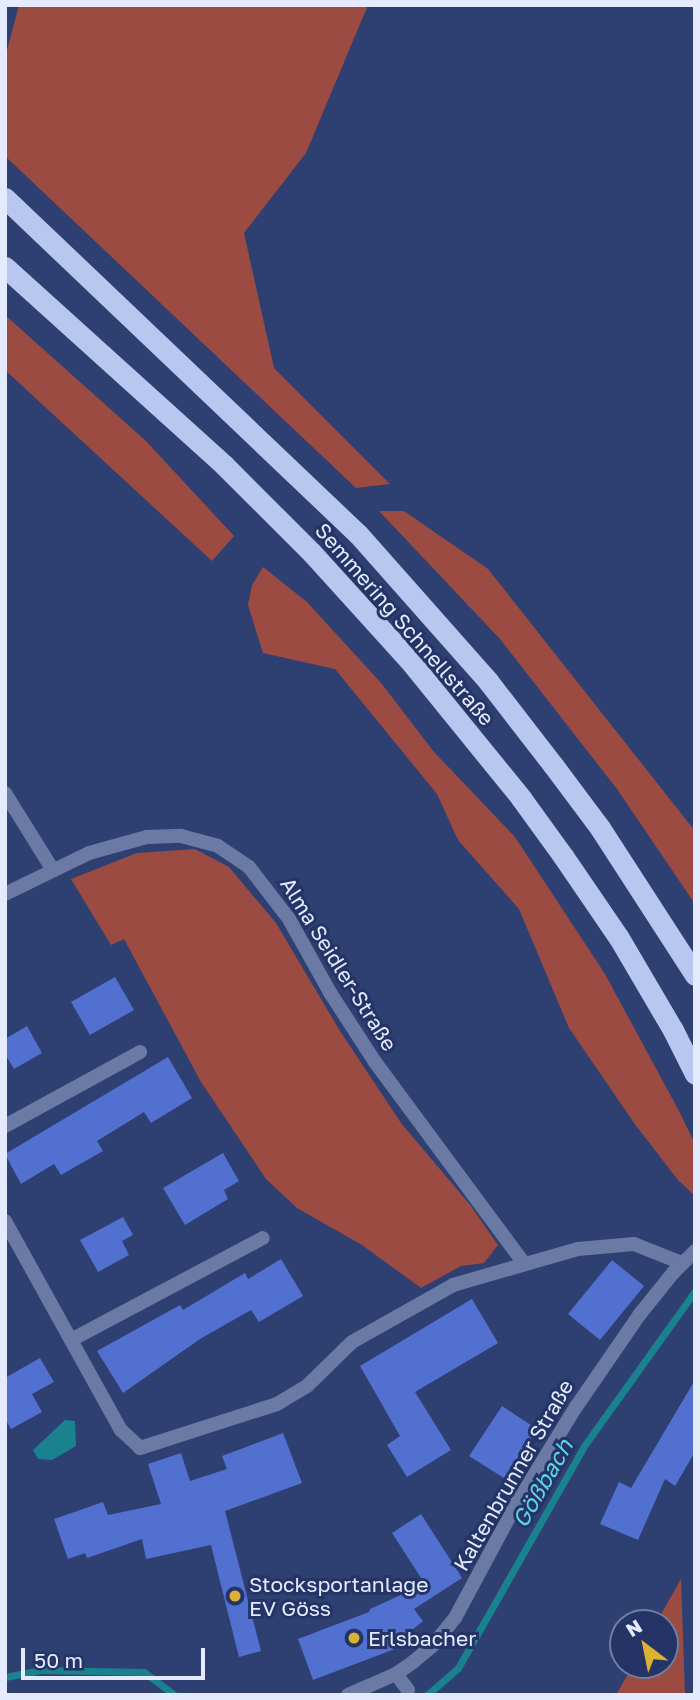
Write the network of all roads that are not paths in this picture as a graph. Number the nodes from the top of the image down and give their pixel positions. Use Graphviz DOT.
graph roads {
  1 [pos="5,198"];
  2 [pos="5,267"];
  3 [pos="5,793"];
  4 [pos="53,870"];
  5 [pos="5,894"];
  6 [pos="695,975"];
  7 [pos="140,1052"];
  8 [pos="695,1074"];
  9 [pos="5,1126"];
  10 [pos="5,1221"];
  11 [pos="263,1238"];
  12 [pos="695,1251"];
  13 [pos="524,1263"];
  14 [pos="682,1263"];
  15 [pos="71,1340"];
  16 [pos="396,1674"];
  17 [pos="408,1690"];
  18 [pos="348,1695"];
  1 -- 6 [label="highway, Semmering Schnellstraße"];
  2 -- 8 [label="highway, Semmering Schnellstraße"];
  3 -- 4 [label="street"];
  4 -- 5 [label="street, Alma Seidler-Straße"];
  4 -- 13 [label="street, Alma Seidler-Straße"];
  7 -- 9 [label="street"];
  10 -- 15 [label="street"];
  11 -- 15 [label="street"];
  12 -- 14 [label="street, Kaltenbrunner Straße"];
  13 -- 14 [label="street"];
  13 -- 15 [label="street"];
  14 -- 16 [label="street, Kaltenbrunner Straße"];
  16 -- 17 [label="street"];
  16 -- 18 [label="street, Kaltenbrunner Straße"];
}
